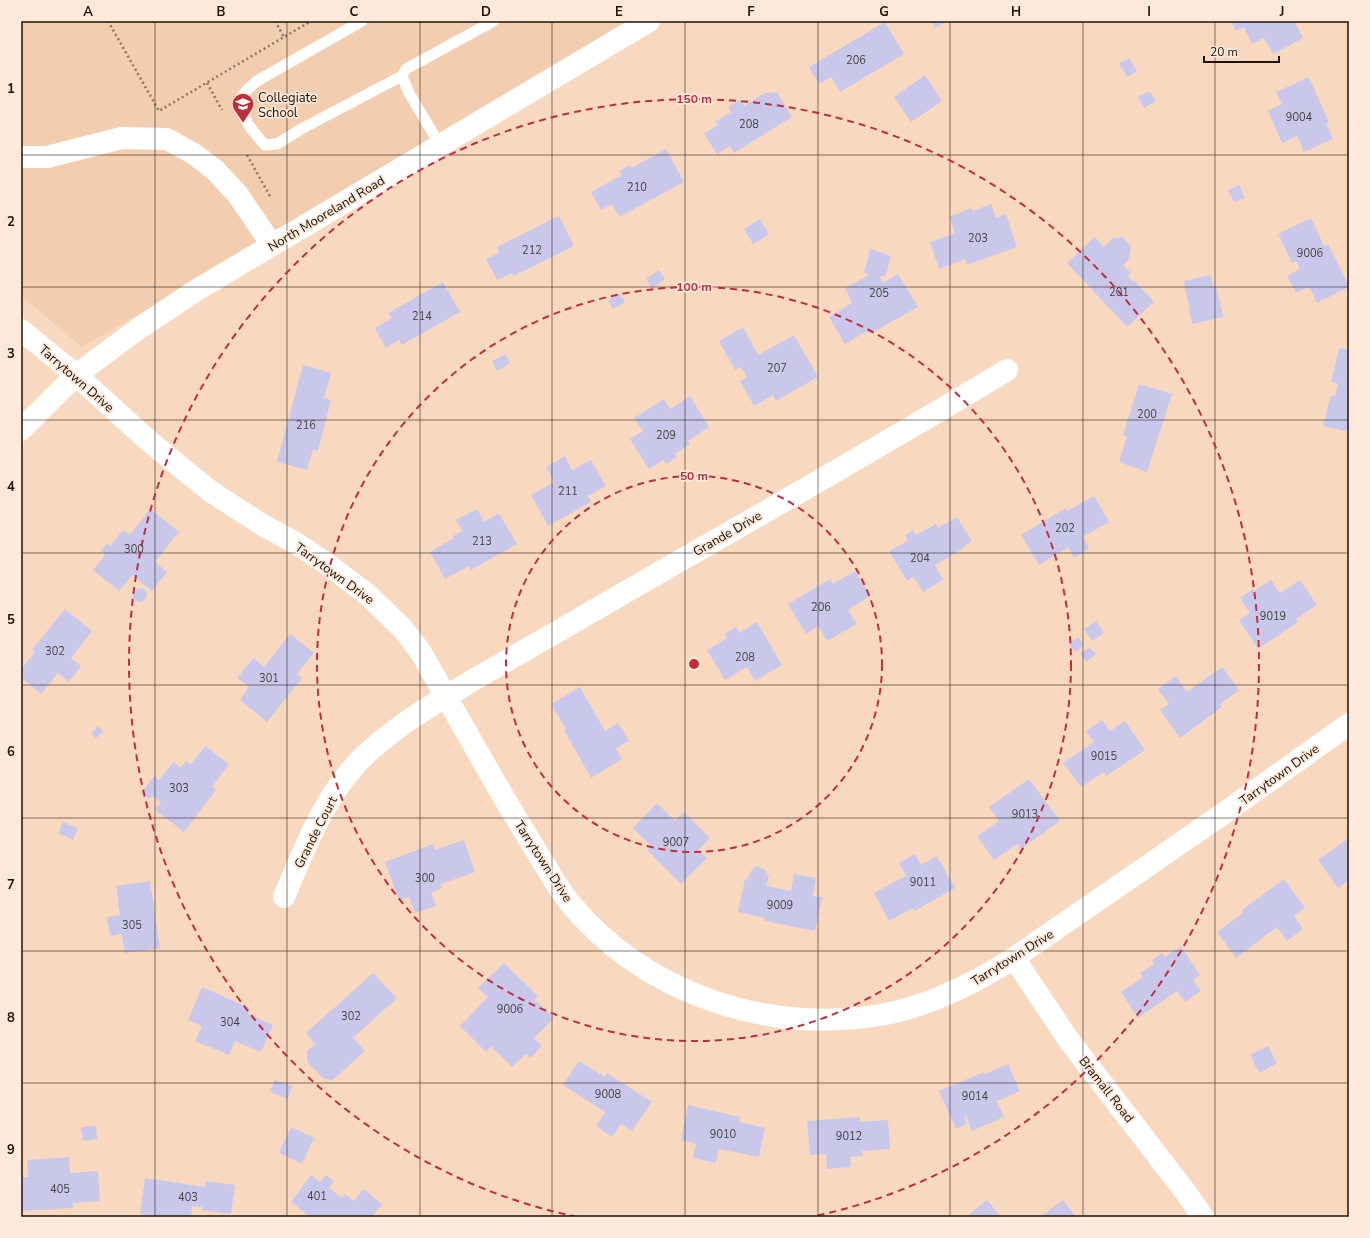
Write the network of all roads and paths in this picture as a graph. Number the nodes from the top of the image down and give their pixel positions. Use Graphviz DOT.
graph roads {
  1 [pos="108,21"];
  2 [pos="274,21"];
  3 [pos="311,21"];
  4 [pos="362,21"];
  5 [pos="494,21"];
  6 [pos="649,21"];
  7 [pos="284,37"];
  8 [pos="402,76"];
  9 [pos="440,144"];
  10 [pos="21,157"];
  11 [pos="272,245"];
  12 [pos="21,330"];
  13 [pos="1007,370"];
  14 [pos="76,376"];
  15 [pos="21,430"];
  16 [pos="446,696"];
  17 [pos="1349,724"];
  18 [pos="284,897"];
  19 [pos="1014,958"];
  20 [pos="1203,1217"];
  1 -- 7 [label="path"];
  2 -- 7 [label="path"];
  3 -- 7 [label="path"];
  4 -- 8 [label="lane"];
  5 -- 8 [label="lane"];
  6 -- 9 [label="street, North Mooreland Road"];
  8 -- 9 [label="lane"];
  9 -- 11 [label="street, North Mooreland Road"];
  10 -- 11 [label="street"];
  11 -- 14 [label="street, North Mooreland Road"];
  12 -- 14 [label="street, Tarrytown Drive"];
  13 -- 16 [label="street, Grande Drive"];
  14 -- 15 [label="street, North Mooreland Road"];
  14 -- 16 [label="street, Tarrytown Drive"];
  16 -- 18 [label="street, Grande Court"];
  16 -- 19 [label="street, Tarrytown Drive"];
  17 -- 19 [label="street, Tarrytown Drive"];
  19 -- 20 [label="street, Bramall Road"];
}
